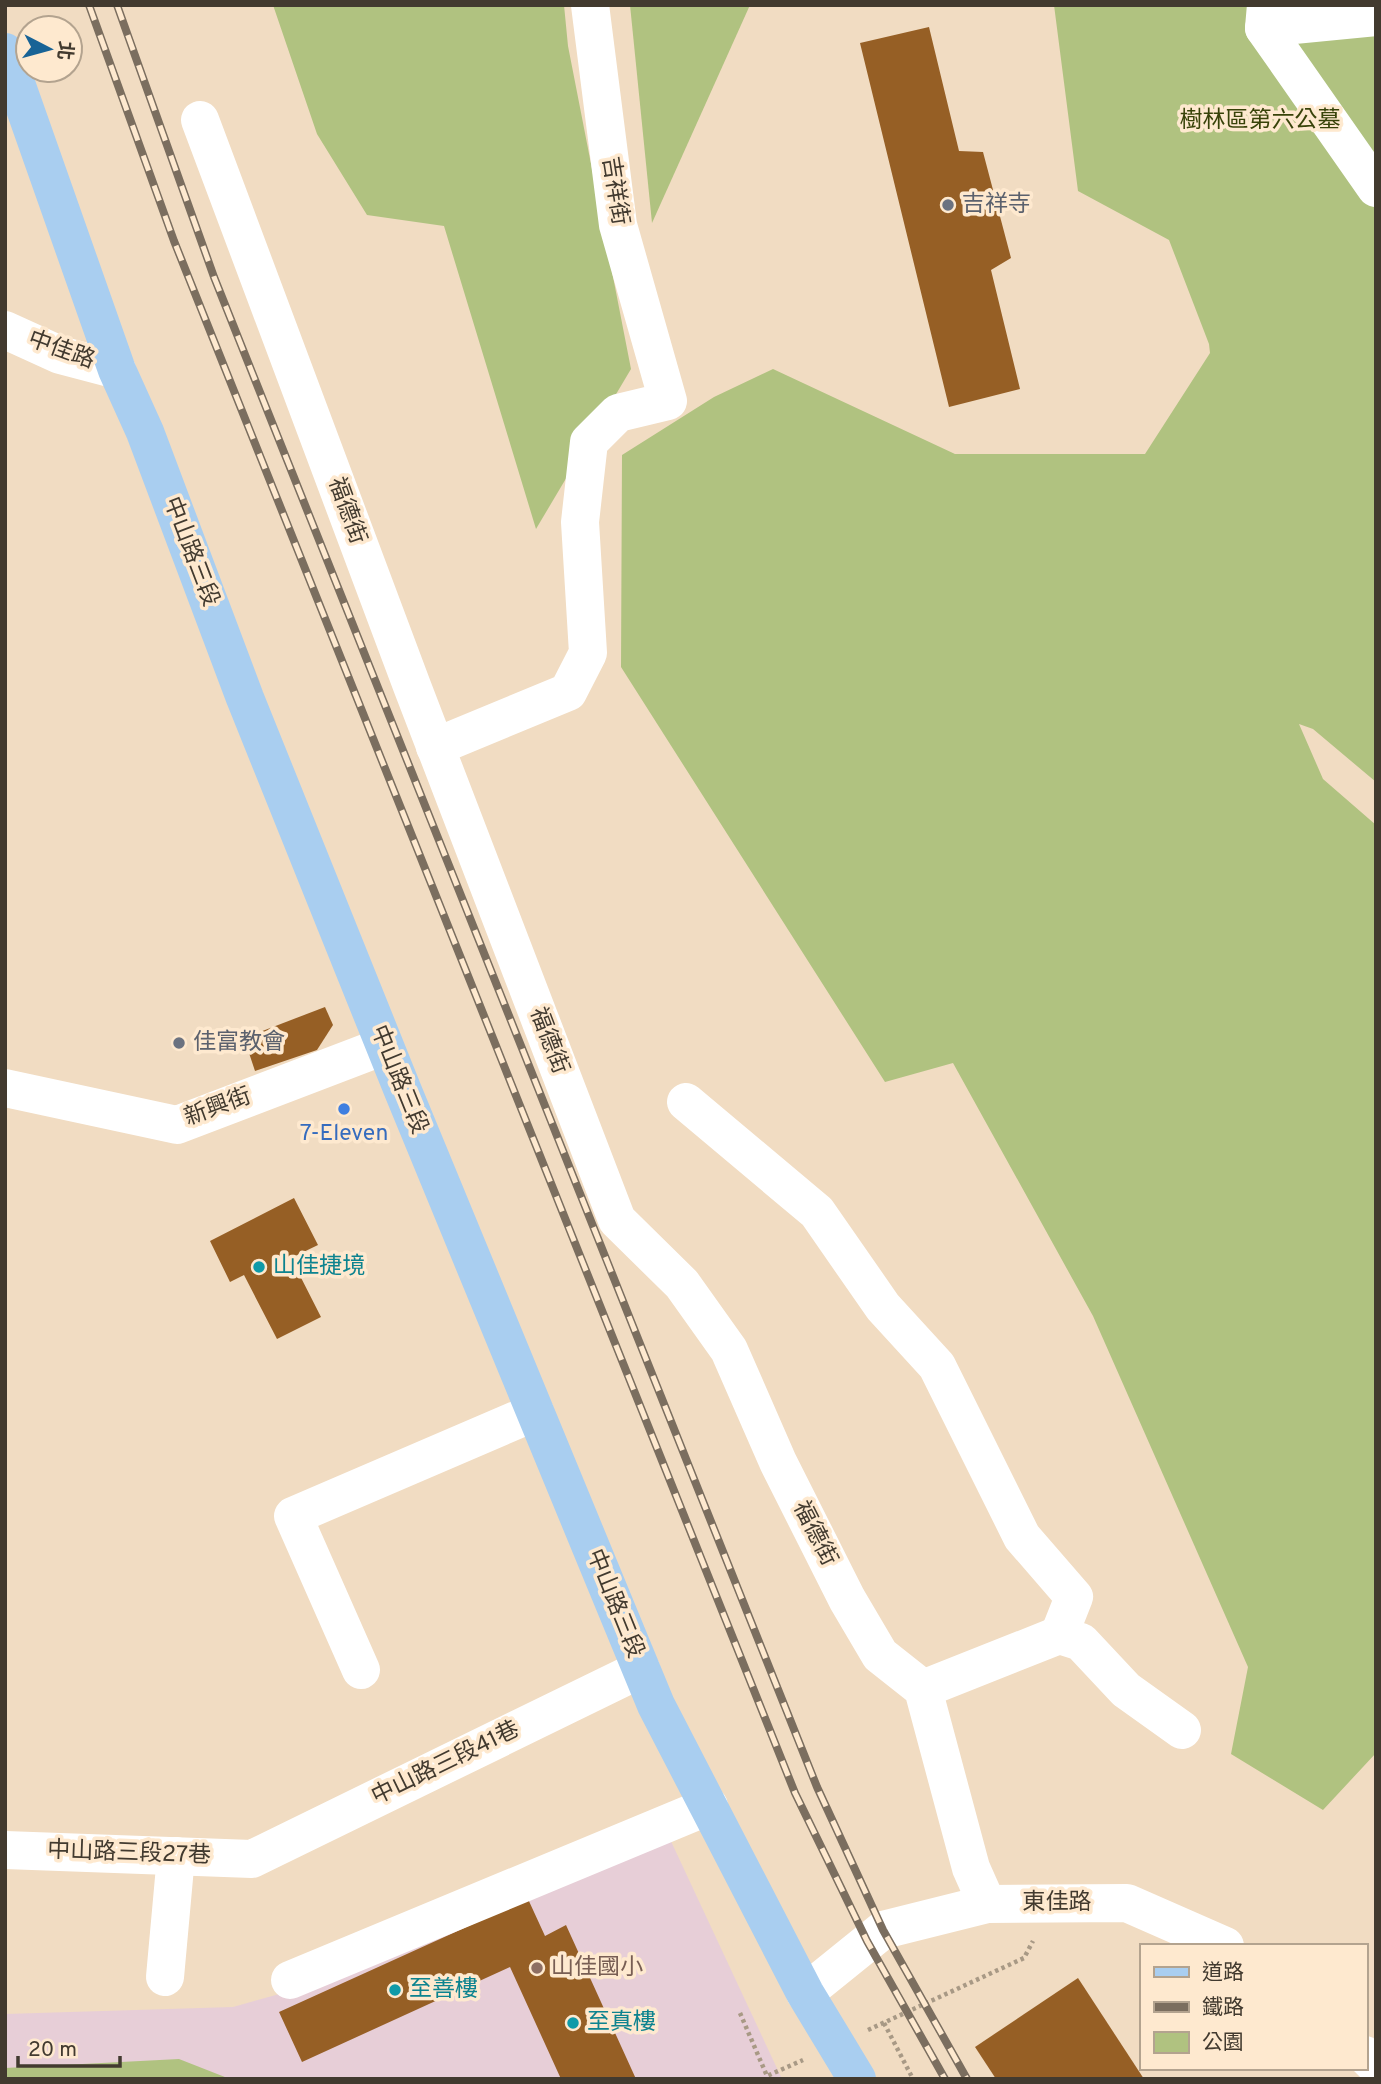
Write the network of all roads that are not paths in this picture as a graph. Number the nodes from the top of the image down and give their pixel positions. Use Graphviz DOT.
graph roads {
  1 [pos="590,5"];
  2 [pos="1265,17"];
  3 [pos="1376,17"];
  4 [pos="5,52"];
  5 [pos="200,120"];
  6 [pos="1376,188"];
  7 [pos="5,330"];
  8 [pos="117,370"];
  9 [pos="435,747"];
  10 [pos="384,1046"];
  11 [pos="5,1088"];
  12 [pos="686,1102"];
  13 [pos="535,1412"];
  14 [pos="1059,1635"];
  15 [pos="641,1669"];
  16 [pos="361,1670"];
  17 [pos="923,1689"];
  18 [pos="1182,1730"];
  19 [pos="709,1806"];
  20 [pos="5,1850"];
  21 [pos="176,1856"];
  22 [pos="252,1859"];
  23 [pos="987,1904"];
  24 [pos="1220,1944"];
  25 [pos="165,1977"];
  26 [pos="290,1980"];
  27 [pos="805,1993"];
  28 [pos="857,2079"];
  1 -- 9 [label="street, 吉祥街"];
  2 -- 3 [label="street"];
  2 -- 6 [label="street"];
  4 -- 8 [label="main road, 中山路三段"];
  5 -- 9 [label="street, 福德街"];
  7 -- 8 [label="street, 中佳路"];
  8 -- 10 [label="main road, 中山路三段"];
  9 -- 17 [label="street, 福德街"];
  10 -- 11 [label="street, 新興街"];
  10 -- 13 [label="main road, 中山路三段"];
  12 -- 14 [label="street"];
  13 -- 15 [label="main road, 中山路三段"];
  13 -- 16 [label="street"];
  14 -- 17 [label="street"];
  14 -- 18 [label="street"];
  15 -- 19 [label="main road, 中山路三段"];
  15 -- 22 [label="street, 中山路三段41巷"];
  17 -- 23 [label="street"];
  19 -- 26 [label="street"];
  19 -- 27 [label="main road, 中山路三段"];
  20 -- 21 [label="street, 中山路三段27巷"];
  21 -- 22 [label="street, 中山路三段27巷"];
  21 -- 25 [label="street"];
  23 -- 24 [label="street, 東佳路"];
  23 -- 27 [label="street, 東佳路"];
  27 -- 28 [label="main road, 中山路三段"];
}
